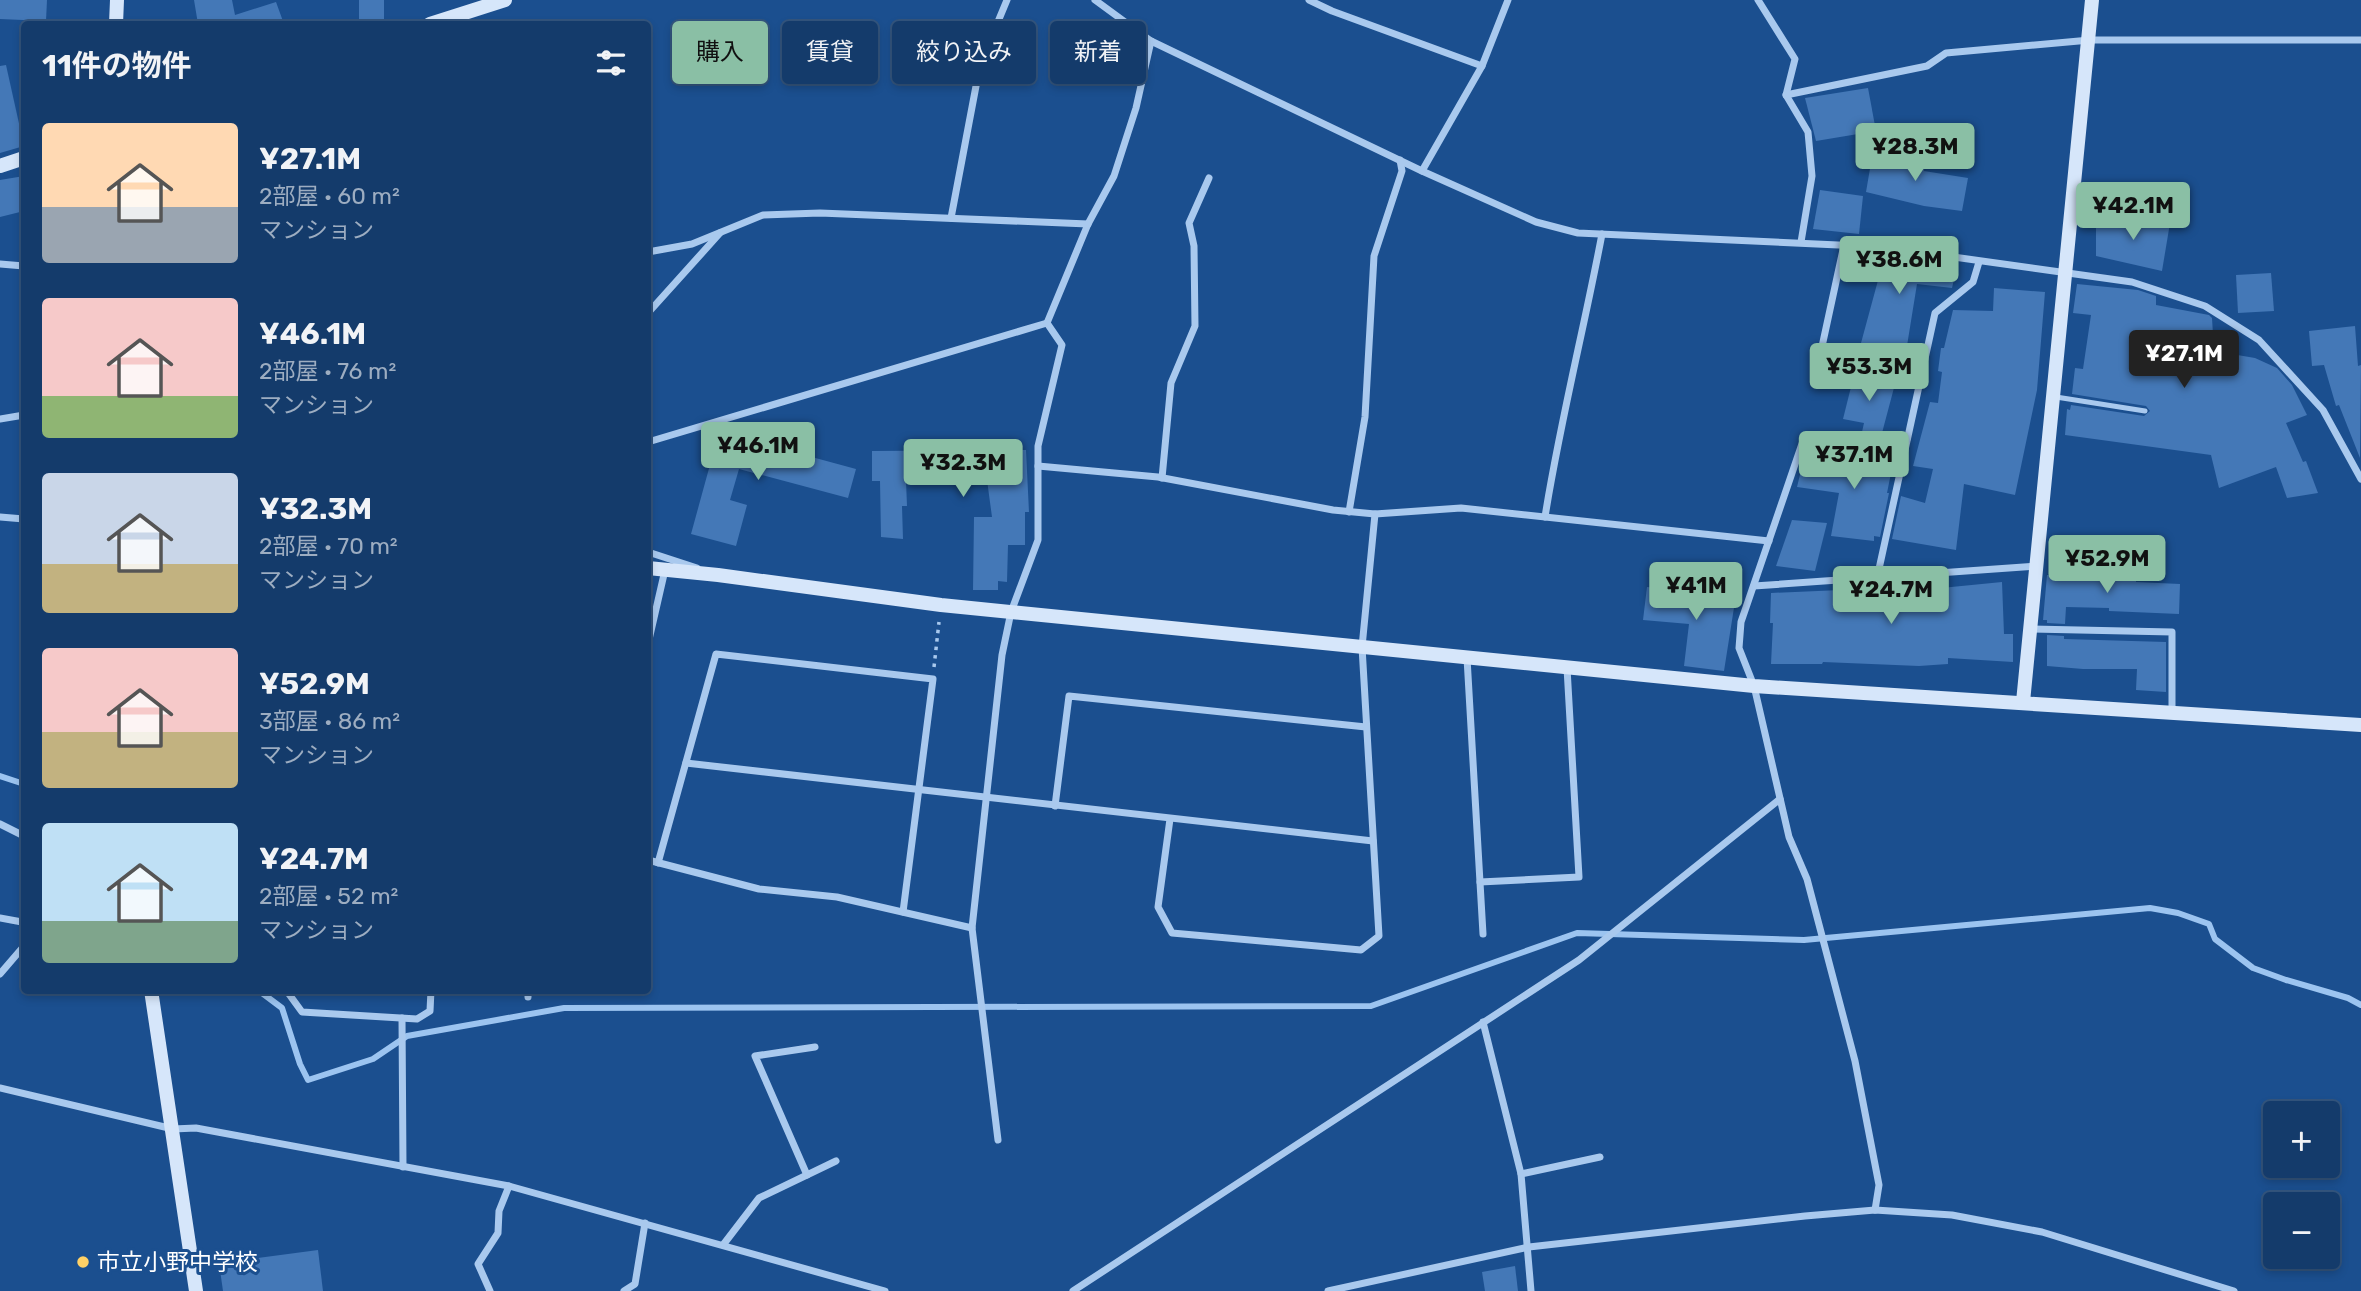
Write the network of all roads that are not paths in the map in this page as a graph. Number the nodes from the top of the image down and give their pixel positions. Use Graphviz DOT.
graph roads {
  1 [pos="117,0"];
  2 [pos="505,0"];
  3 [pos="1007,0"];
  4 [pos="1095,0"];
  5 [pos="1309,0"];
  6 [pos="1508,0"];
  7 [pos="1758,0"];
  8 [pos="2092,0"];
  9 [pos="116,21"];
  10 [pos="439,21"];
  11 [pos="2090,40"];
  12 [pos="2361,40"];
  13 [pos="1151,41"];
  14 [pos="1482,66"];
  15 [pos="1786,95"];
  16 [pos="21,159"];
  17 [pos="1400,160"];
  18 [pos="0,166"];
  19 [pos="1422,171"];
  20 [pos="1209,178"];
  21 [pos="951,218"];
  22 [pos="1088,224"];
  23 [pos="721,232"];
  24 [pos="1602,234"];
  25 [pos="1801,242"];
  26 [pos="1844,245"];
  27 [pos="651,251"];
  28 [pos="1979,262"];
  29 [pos="0,264"];
  30 [pos="21,266"];
  31 [pos="2065,272"];
  32 [pos="651,310"];
  33 [pos="1047,323"];
  34 [pos="1818,365"];
  35 [pos="2053,397"];
  36 [pos="2145,411"];
  37 [pos="21,416"];
  38 [pos="0,419"];
  39 [pos="1907,439"];
  40 [pos="651,441"];
  41 [pos="1038,466"];
  42 [pos="1163,478"];
  43 [pos="2361,479"];
  44 [pos="1349,512"];
  45 [pos="1375,514"];
  46 [pos="0,517"];
  47 [pos="1545,517"];
  48 [pos="21,519"];
  49 [pos="1769,541"];
  50 [pos="651,553"];
  51 [pos="2036,566"];
  52 [pos="651,568"];
  53 [pos="665,570"];
  54 [pos="718,575"];
  55 [pos="1877,578"];
  56 [pos="1754,586"];
  57 [pos="1011,612"];
  58 [pos="2030,629"];
  59 [pos="651,631"];
  60 [pos="1362,647"];
  61 [pos="1467,657"];
  62 [pos="1567,667"];
  63 [pos="1754,686"];
  64 [pos="2023,702"];
  65 [pos="2172,712"];
  66 [pos="2361,725"];
  67 [pos="1366,727"];
  68 [pos="686,763"];
  69 [pos="919,790"];
  70 [pos="987,798"];
  71 [pos="1780,799"];
  72 [pos="1055,806"];
  73 [pos="1170,820"];
  74 [pos="0,824"];
  75 [pos="21,834"];
  76 [pos="1373,841"];
  77 [pos="651,861"];
  78 [pos="658,863"];
  79 [pos="1480,882"];
  80 [pos="904,912"];
  81 [pos="0,918"];
  82 [pos="21,922"];
  83 [pos="972,928"];
  84 [pos="1483,934"];
  85 [pos="21,950"];
  86 [pos="0,974"];
  87 [pos="152,994"];
  88 [pos="289,994"];
  89 [pos="431,994"];
  90 [pos="402,1018"];
  91 [pos="1483,1022"];
  92 [pos="815,1047"];
  93 [pos="0,1088"];
  94 [pos="173,1129"];
  95 [pos="999,1140"];
  96 [pos="1600,1157"];
  97 [pos="836,1161"];
  98 [pos="403,1167"];
  99 [pos="1521,1174"];
  100 [pos="807,1175"];
  101 [pos="509,1186"];
  102 [pos="1875,1210"];
  103 [pos="645,1223"];
  104 [pos="723,1245"];
  105 [pos="1529,1247"];
  106 [pos="196,1291"];
  107 [pos="490,1291"];
  108 [pos="624,1291"];
  109 [pos="885,1291"];
  110 [pos="1073,1291"];
  111 [pos="1333,1291"];
  112 [pos="1531,1291"];
  113 [pos="2234,1291"];
  1 -- 9 [label="street"];
  2 -- 10 [label="street"];
  3 -- 21 [label="street"];
  4 -- 13 [label="street"];
  5 -- 14 [label="street"];
  6 -- 14 [label="street"];
  7 -- 15 [label="street"];
  8 -- 11 [label="street"];
  11 -- 12 [label="street"];
  11 -- 15 [label="street"];
  11 -- 31 [label="street"];
  13 -- 17 [label="street"];
  13 -- 22 [label="street"];
  14 -- 19 [label="street"];
  15 -- 25 [label="street"];
  16 -- 18 [label="street"];
  17 -- 19 [label="street"];
  17 -- 44 [label="street"];
  19 -- 24 [label="street"];
  20 -- 42 [label="street"];
  21 -- 22 [label="street"];
  21 -- 23 [label="street"];
  22 -- 33 [label="street"];
  23 -- 27 [label="street"];
  23 -- 32 [label="street"];
  24 -- 25 [label="street"];
  24 -- 47 [label="street"];
  25 -- 26 [label="street"];
  26 -- 28 [label="street"];
  26 -- 34 [label="street"];
  28 -- 31 [label="street"];
  28 -- 39 [label="street"];
  29 -- 30 [label="street"];
  31 -- 35 [label="street"];
  31 -- 43 [label="street"];
  33 -- 40 [label="street"];
  33 -- 41 [label="street"];
  35 -- 36 [label="lane"];
  35 -- 51 [label="street"];
  37 -- 38 [label="street"];
  39 -- 49 [label="street"];
  39 -- 55 [label="street"];
  41 -- 42 [label="street"];
  41 -- 57 [label="street"];
  42 -- 44 [label="street"];
  44 -- 45 [label="street"];
  45 -- 47 [label="street"];
  45 -- 60 [label="street"];
  46 -- 48 [label="street"];
  47 -- 49 [label="street"];
  49 -- 56 [label="street"];
  50 -- 54 [label="street"];
  51 -- 55 [label="street"];
  51 -- 58 [label="street"];
  52 -- 53 [label="street"];
  53 -- 54 [label="street"];
  53 -- 59 [label="street"];
  54 -- 57 [label="street"];
  55 -- 56 [label="street"];
  56 -- 63 [label="street"];
  57 -- 60 [label="street"];
  57 -- 70 [label="street"];
  58 -- 64 [label="street"];
  58 -- 65 [label="street"];
  60 -- 61 [label="street"];
  60 -- 67 [label="street"];
  61 -- 62 [label="street"];
  61 -- 79 [label="street"];
  62 -- 63 [label="street"];
  62 -- 79 [label="street"];
  63 -- 64 [label="street"];
  63 -- 71 [label="street"];
  64 -- 65 [label="street"];
  65 -- 66 [label="street"];
  67 -- 72 [label="street"];
  67 -- 76 [label="street"];
  68 -- 69 [label="street"];
  68 -- 69 [label="street"];
  68 -- 78 [label="street"];
  69 -- 70 [label="street"];
  69 -- 80 [label="street"];
  70 -- 72 [label="street"];
  70 -- 83 [label="street"];
  71 -- 91 [label="street"];
  71 -- 102 [label="street"];
  72 -- 73 [label="street"];
  73 -- 76 [label="street"];
  73 -- 76 [label="street"];
  74 -- 75 [label="street"];
  77 -- 78 [label="street"];
  78 -- 80 [label="street"];
  79 -- 84 [label="street"];
  80 -- 83 [label="street"];
  81 -- 82 [label="street"];
  83 -- 95 [label="street"];
  85 -- 86 [label="street"];
  87 -- 94 [label="street"];
  88 -- 90 [label="street"];
  89 -- 90 [label="street"];
  90 -- 98 [label="street"];
  91 -- 99 [label="street"];
  91 -- 110 [label="street"];
  92 -- 100 [label="street"];
  93 -- 94 [label="street"];
  94 -- 98 [label="street"];
  94 -- 106 [label="street"];
  96 -- 99 [label="street"];
  97 -- 100 [label="street"];
  98 -- 101 [label="street"];
  99 -- 105 [label="street"];
  100 -- 104 [label="street"];
  101 -- 103 [label="street"];
  101 -- 107 [label="street"];
  102 -- 105 [label="street"];
  102 -- 113 [label="street"];
  103 -- 104 [label="street"];
  103 -- 108 [label="street"];
  104 -- 109 [label="street"];
  105 -- 111 [label="street"];
  105 -- 112 [label="street"];
}
